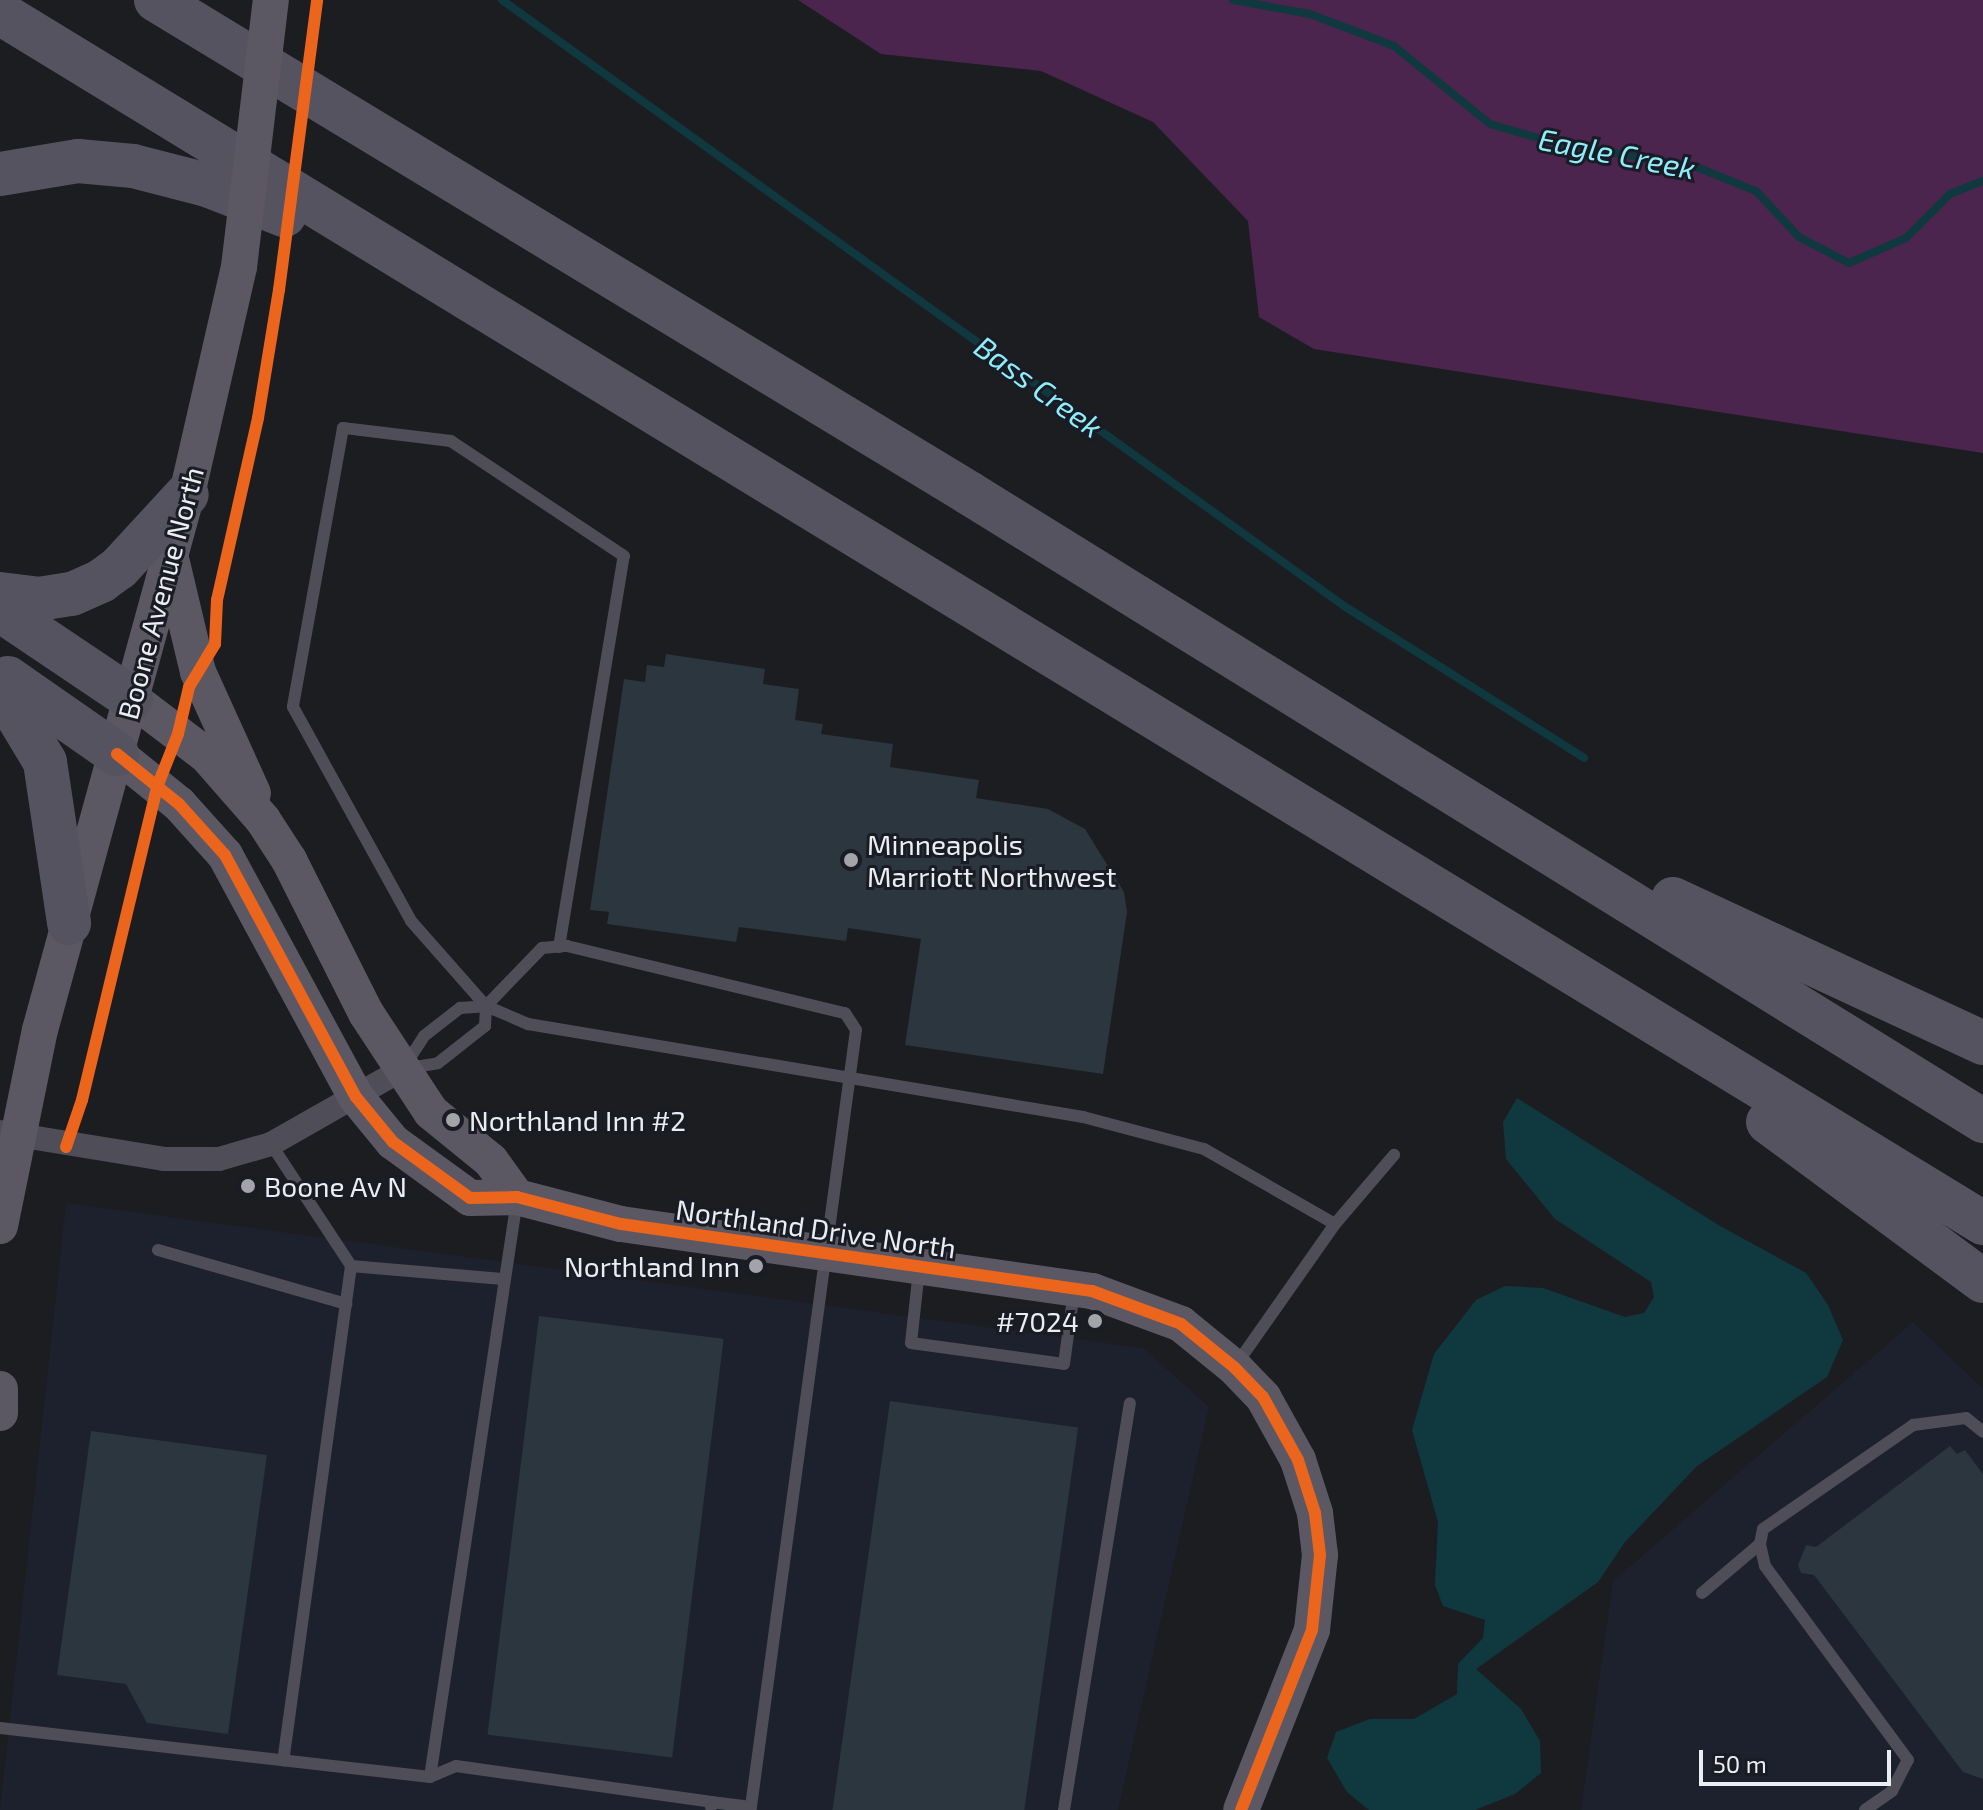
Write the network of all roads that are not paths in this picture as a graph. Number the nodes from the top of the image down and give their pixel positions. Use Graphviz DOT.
graph roads {
  1 [pos="156,0"];
  2 [pos="181,0"];
  3 [pos="271,0"];
  4 [pos="0,13"];
  5 [pos="263,66"];
  6 [pos="0,174"];
  7 [pos="547,348"];
  8 [pos="187,494"];
  9 [pos="170,556"];
  10 [pos="0,594"];
  11 [pos="0,610"];
  12 [pos="0,671"];
  13 [pos="0,687"];
  14 [pos="131,698"];
  15 [pos="117,754"];
  16 [pos="1451,793"];
  17 [pos="263,820"];
  18 [pos="69,923"];
  19 [pos="559,947"];
  20 [pos="1538,951"];
  21 [pos="486,1006"];
  22 [pos="1983,1043"];
  23 [pos="403,1069"];
  24 [pos="848,1076"];
  25 [pos="356,1097"];
  26 [pos="1983,1121"];
  27 [pos="5,1137"];
  28 [pos="271,1144"];
  29 [pos="1394,1155"];
  30 [pos="517,1197"];
  31 [pos="1983,1223"];
  32 [pos="1335,1224"];
  33 [pos="0,1226"];
  34 [pos="158,1250"];
  35 [pos="825,1254"];
  36 [pos="351,1266"];
  37 [pos="920,1267"];
  38 [pos="502,1279"];
  39 [pos="1983,1281"];
  40 [pos="1075,1287"];
  41 [pos="346,1304"];
  42 [pos="1234,1367"];
  43 [pos="0,1389"];
  44 [pos="1130,1403"];
  45 [pos="0,1413"];
  46 [pos="1983,1432"];
  47 [pos="1760,1544"];
  48 [pos="1702,1593"];
  49 [pos="0,1728"];
  50 [pos="283,1760"];
  51 [pos="430,1777"];
  52 [pos="711,1806"];
  53 [pos="752,1808"];
  54 [pos="1064,1810"];
  55 [pos="1241,1810"];
  56 [pos="1865,1810"];
  1 -- 5 [label="highway"];
  2 -- 5 [label="highway"];
  3 -- 8 [label="street, Boone Avenue North, bridge"];
  4 -- 7 [label="highway"];
  5 -- 16 [label="highway"];
  6 -- 7 [label="highway"];
  7 -- 20 [label="highway"];
  8 -- 9 [label="street, Boone Avenue North"];
  8 -- 10 [label="highway"];
  9 -- 14 [label="street, Boone Avenue North"];
  9 -- 17 [label="street"];
  11 -- 14 [label="highway"];
  12 -- 15 [label="highway"];
  13 -- 18 [label="highway"];
  14 -- 15 [label="street, Boone Avenue North"];
  14 -- 17 [label="street"];
  15 -- 18 [label="street, Boone Avenue North"];
  15 -- 25 [label="street, Northland Drive North"];
  16 -- 22 [label="highway"];
  16 -- 26 [label="highway"];
  17 -- 23 [label="street"];
  18 -- 27 [label="street, Boone Avenue North"];
  19 -- 21 [label="lane"];
  19 -- 21 [label="lane"];
  19 -- 24 [label="lane"];
  20 -- 31 [label="highway"];
  20 -- 39 [label="highway"];
  21 -- 23 [label="lane"];
  21 -- 23 [label="lane"];
  21 -- 24 [label="lane"];
  23 -- 25 [label="street"];
  23 -- 30 [label="street"];
  24 -- 32 [label="lane"];
  24 -- 35 [label="lane"];
  25 -- 28 [label="street"];
  25 -- 30 [label="street, Northland Drive North"];
  27 -- 28 [label="street"];
  27 -- 33 [label="street, Boone Avenue North"];
  28 -- 36 [label="lane"];
  29 -- 32 [label="lane"];
  30 -- 35 [label="street, Northland Drive North"];
  30 -- 38 [label="lane"];
  32 -- 42 [label="lane"];
  34 -- 41 [label="lane"];
  35 -- 37 [label="street, Northland Drive North"];
  35 -- 53 [label="lane"];
  36 -- 38 [label="lane"];
  36 -- 41 [label="lane"];
  37 -- 40 [label="street, Northland Drive North"];
  37 -- 40 [label="lane"];
  38 -- 51 [label="lane"];
  40 -- 42 [label="street, Northland Drive North"];
  41 -- 50 [label="lane"];
  42 -- 55 [label="street, Northland Drive North"];
  43 -- 45 [label="street"];
  44 -- 54 [label="lane"];
  46 -- 47 [label="lane"];
  47 -- 48 [label="lane"];
  47 -- 56 [label="lane"];
  49 -- 50 [label="lane"];
  50 -- 51 [label="lane"];
  51 -- 52 [label="lane"];
  52 -- 53 [label="lane"];
}
